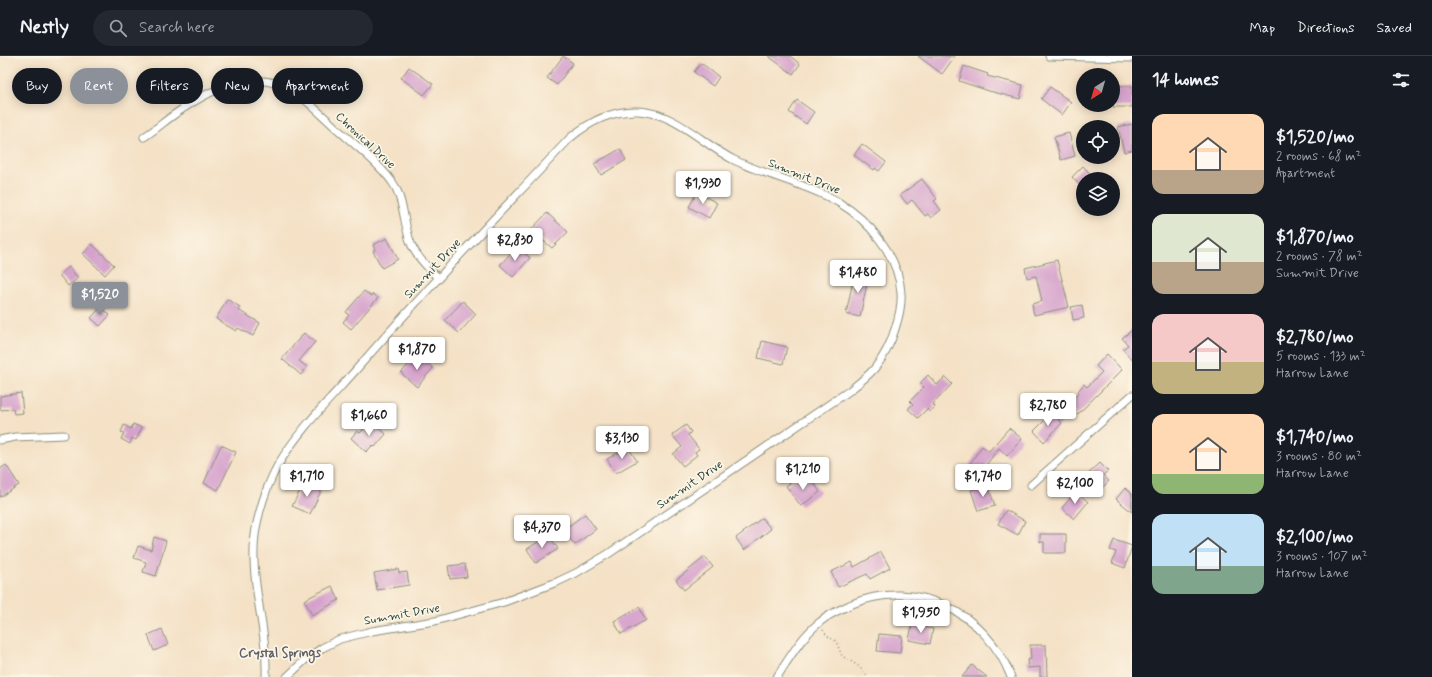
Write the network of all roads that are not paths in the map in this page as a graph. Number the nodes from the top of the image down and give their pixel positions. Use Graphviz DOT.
graph roads {
  1 [pos="1048,56"];
  2 [pos="1132,58"];
  3 [pos="144,137"];
  4 [pos="439,279"];
  5 [pos="1132,395"];
  6 [pos="64,436"];
  7 [pos="0,440"];
  8 [pos="1031,485"];
  9 [pos="266,677"];
  10 [pos="287,677"];
  11 [pos="777,677"];
  12 [pos="1011,677"];
  1 -- 2 [label="street"];
  3 -- 4 [label="street, Chronical Drive"];
  4 -- 9 [label="street, Summit Drive"];
  4 -- 10 [label="street, Summit Drive"];
  5 -- 8 [label="street"];
  6 -- 7 [label="street"];
  11 -- 12 [label="street"];
}
